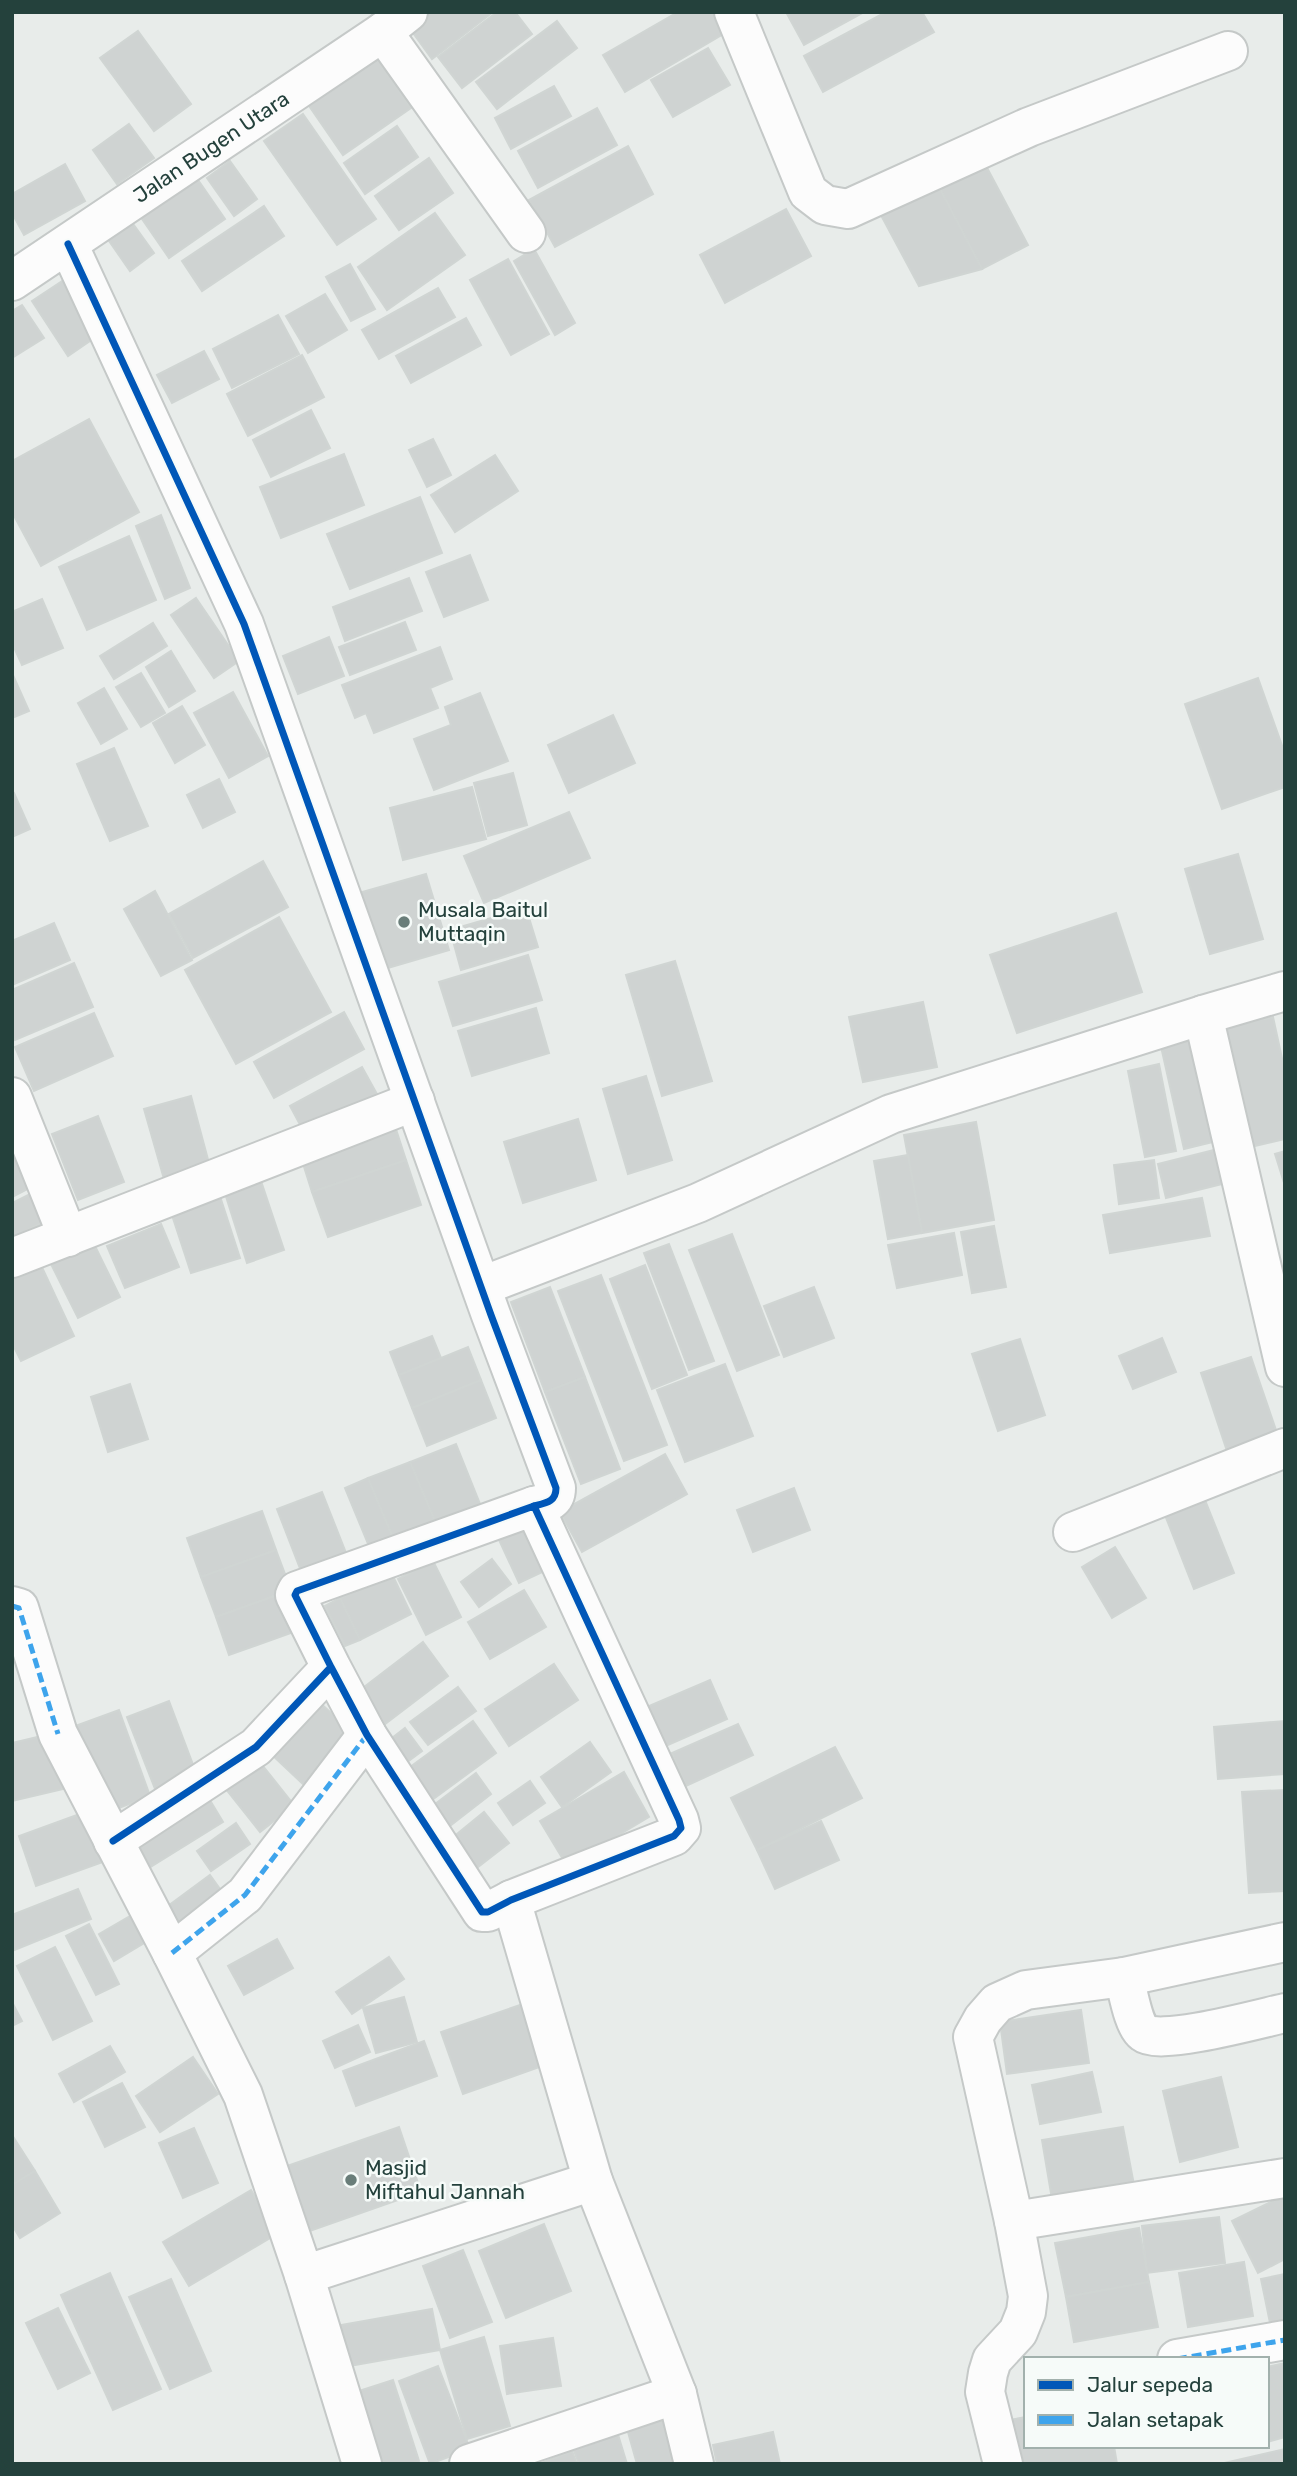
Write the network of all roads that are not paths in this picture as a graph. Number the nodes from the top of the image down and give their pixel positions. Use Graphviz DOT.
graph roads {
  1 [pos="734,12"];
  2 [pos="396,22"];
  3 [pos="1228,51"];
  4 [pos="526,233"];
  5 [pos="68,243"];
  6 [pos="12,281"];
  7 [pos="1285,991"];
  8 [pos="1203,1015"];
  9 [pos="12,1097"];
  10 [pos="415,1101"];
  11 [pos="68,1237"];
  12 [pos="12,1258"];
  13 [pos="482,1286"];
  14 [pos="1285,1367"];
  15 [pos="1285,1448"];
  16 [pos="534,1506"];
  17 [pos="1073,1532"];
  18 [pos="12,1606"];
  19 [pos="331,1667"];
  20 [pos="367,1735"];
  21 [pos="113,1841"];
  22 [pos="511,1900"];
  23 [pos="1285,1942"];
  24 [pos="172,1953"];
  25 [pos="1124,1977"];
  26 [pos="1285,2013"];
  27 [pos="1285,2178"];
  28 [pos="593,2180"];
  29 [pos="1014,2221"];
  30 [pos="304,2275"];
  31 [pos="1285,2340"];
  32 [pos="1188,2357"];
  33 [pos="677,2394"];
  34 [pos="362,2464"];
  35 [pos="468,2464"];
  36 [pos="694,2464"];
  37 [pos="1003,2464"];
  1 -- 3 [label="street"];
  2 -- 4 [label="street"];
  2 -- 5 [label="street, Jalan Bugen Utara"];
  5 -- 6 [label="street, Jalan Bugen Utara"];
  5 -- 10 [label="street"];
  7 -- 8 [label="street"];
  8 -- 13 [label="street"];
  8 -- 14 [label="street"];
  9 -- 11 [label="street"];
  10 -- 11 [label="street"];
  10 -- 13 [label="street"];
  11 -- 12 [label="street"];
  13 -- 16 [label="street"];
  15 -- 17 [label="street"];
  16 -- 19 [label="street"];
  16 -- 22 [label="street"];
  18 -- 21 [label="street"];
  19 -- 20 [label="street"];
  19 -- 21 [label="street"];
  20 -- 22 [label="street"];
  20 -- 24 [label="street"];
  21 -- 24 [label="street"];
  22 -- 28 [label="street"];
  23 -- 25 [label="street"];
  24 -- 30 [label="street"];
  25 -- 26 [label="street"];
  25 -- 29 [label="street"];
  27 -- 29 [label="street"];
  28 -- 30 [label="street"];
  28 -- 33 [label="street"];
  29 -- 37 [label="street"];
  30 -- 34 [label="street"];
  31 -- 32 [label="street"];
  33 -- 35 [label="street"];
  33 -- 36 [label="street"];
}
